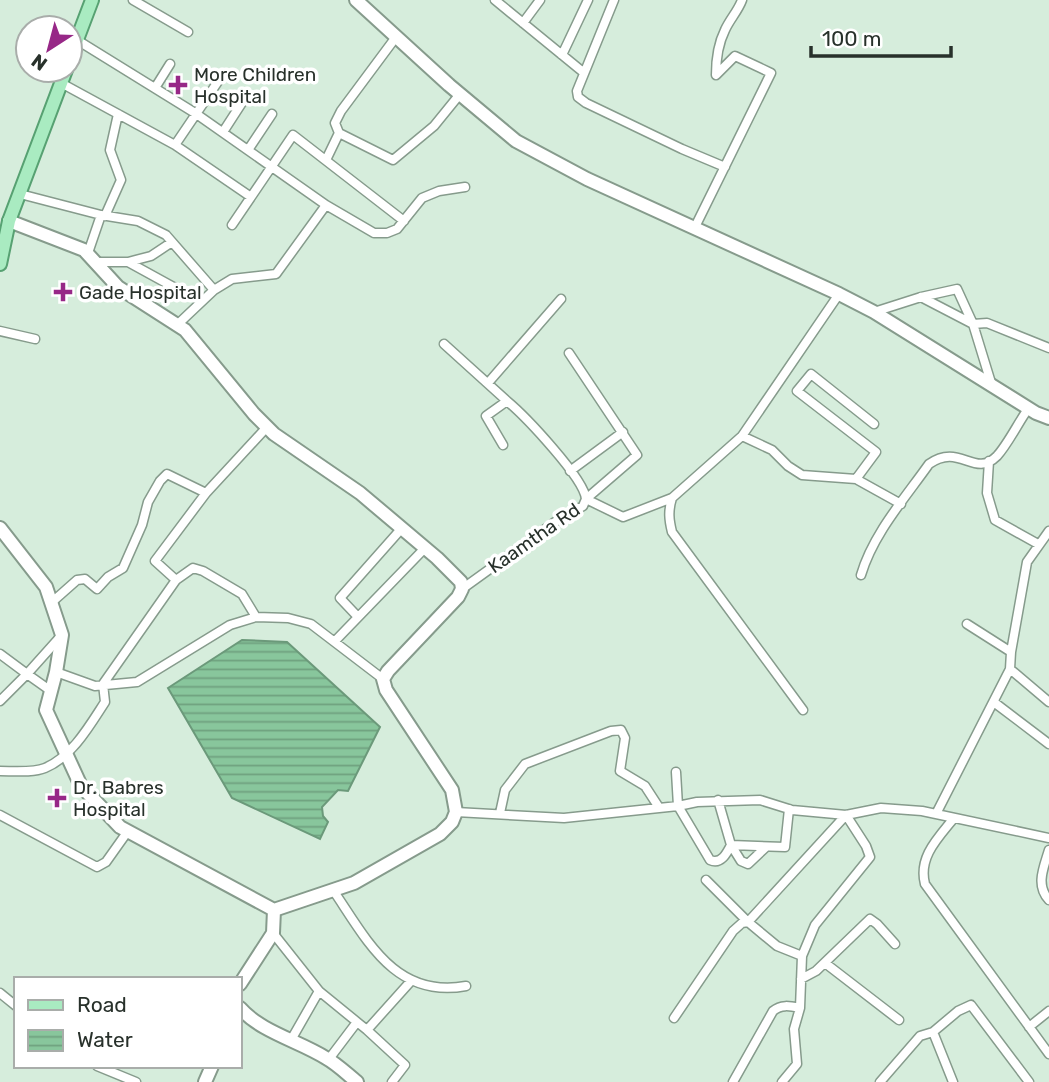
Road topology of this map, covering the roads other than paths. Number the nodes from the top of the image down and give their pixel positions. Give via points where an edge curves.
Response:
1 (92, 0) edge
2 (134, 0) edge
3 (356, 0) edge
4 (495, 0) edge
5 (540, 0) edge
6 (588, 0) edge
7 (614, 0) edge
8 (742, 0) edge
9 (84, 21) edge
10 (523, 23) junction
11 (188, 32) dead end
12 (396, 37) junction
13 (84, 44) edge
14 (562, 55) junction
15 (170, 64) dead end
16 (583, 72) junction
17 (219, 80) dead end
18 (61, 84) edge
19 (63, 84) edge
20 (155, 88) junction
21 (460, 94) junction
22 (245, 98) dead end
23 (195, 113) junction
24 (118, 114) junction
25 (272, 114) dead end
26 (223, 132) junction
27 (339, 132) junction
28 (175, 145) junction
29 (248, 150) junction
30 (326, 160) junction
31 (271, 167) junction
32 (724, 167) junction
33 (465, 187) dead end
34 (20, 194) junction
35 (251, 197) junction
36 (326, 205) junction
37 (103, 216) junction
38 (9, 221) junction
39 (404, 221) junction
40 (232, 225) dead end
41 (695, 227) junction
42 (172, 242) junction
43 (92, 258) junction
44 (128, 262) junction
45 (0, 264) edge
46 (179, 290) dead end
47 (214, 290) junction
48 (839, 294) junction
49 (921, 297) junction
50 (561, 299) dead end
51 (874, 312) junction
52 (178, 324) junction
53 (973, 324) junction
54 (0, 331) edge
55 (35, 339) dead end
56 (444, 344) dead end
57 (1049, 348) edge
58 (569, 353) dead end
59 (782, 380) junction
60 (488, 383) junction
61 (992, 386) junction
62 (797, 391) junction
63 (507, 401) junction
64 (1028, 409) junction
65 (1049, 418) edge
66 (874, 424) dead end
67 (267, 427) junction
68 (623, 432) junction
69 (742, 436) junction
70 (503, 445) dead end
71 (989, 461) junction
72 (570, 471) junction
73 (856, 479) junction
74 (206, 493) junction
75 (672, 498) junction
76 (586, 499) junction
77 (901, 504) junction
78 (0, 528) edge
79 (402, 528) junction
80 (1049, 531) edge
81 (1038, 544) junction
82 (425, 548) junction
83 (860, 575) dead end
84 (176, 580) junction
85 (462, 589) junction
86 (51, 603) junction
87 (256, 617) junction
88 (358, 617) junction
89 (967, 624) dead end
90 (62, 635) junction
91 (335, 641) junction
92 (1012, 652) junction
93 (0, 654) edge
94 (1010, 669) junction
95 (56, 672) junction
96 (27, 674) junction
97 (383, 679) junction
98 (103, 684) junction
99 (51, 691) junction
100 (0, 701) edge
101 (1049, 702) edge
102 (995, 703) junction
103 (803, 710) dead end
104 (1049, 744) edge
105 (66, 753) junction
106 (0, 771) edge
107 (676, 772) dead end
108 (718, 800) junction
109 (658, 806) junction
110 (678, 806) junction
111 (789, 808) junction
112 (456, 812) junction
113 (500, 813) junction
114 (936, 814) junction
115 (0, 816) edge
116 (846, 816) junction
117 (954, 818) junction
118 (128, 831) junction
119 (1049, 838) edge
120 (731, 845) junction
121 (766, 847) junction
122 (1049, 850) edge
123 (706, 880) dead end
124 (333, 890) junction
125 (1049, 900) edge
126 (274, 910) junction
127 (748, 922) junction
128 (273, 933) junction
129 (895, 944) dead end
130 (802, 956) junction
131 (825, 963) junction
132 (801, 979) junction
133 (242, 981) edge
134 (411, 981) junction
135 (466, 986) dead end
136 (319, 991) junction
137 (0, 993) edge
138 (14, 1004) edge
139 (800, 1008) junction
140 (242, 1010) edge
141 (1049, 1011) edge
142 (674, 1018) dead end
143 (899, 1020) dead end
144 (358, 1022) junction
145 (1029, 1027) junction
146 (367, 1030) junction
147 (933, 1032) junction
148 (291, 1040) junction
149 (1049, 1054) edge
150 (328, 1059) junction
151 (102, 1068) edge
152 (136, 1082) edge
153 (356, 1082) edge
154 (392, 1082) edge
155 (733, 1082) edge
156 (782, 1082) edge
157 (880, 1082) edge
158 (953, 1082) edge
159 (1029, 1082) edge

1 - 9 main road
2 - 11 street
3 - 12 street
4 - 10 street
5 - 10 street
6 - 14 street
7 - 16 street
8 - 32 street via 725,29 716,75 735,56 771,73
10 - 14 street
12 - 21 street
12 - 27 street via 341,111 335,123
13 - 20 street
14 - 16 street
15 - 20 street
16 - 32 street via 576,91 586,103
17 - 23 street
18 - 34 main road
19 - 24 street
20 - 23 street
21 - 27 street via 434,126 393,160
21 - 41 street via 516,141 587,179
22 - 26 street
23 - 26 street
23 - 28 street
24 - 28 street
24 - 37 street via 110,150 121,180
25 - 29 street
26 - 29 street
27 - 30 street
28 - 35 street
29 - 31 street
30 - 31 street via 293,135
30 - 39 street
31 - 35 street
31 - 36 street
32 - 41 street
33 - 39 street via 422,198
34 - 37 street
34 - 38 main road
35 - 40 street
36 - 39 street via 374,233 397,229
36 - 47 street via 276,274 232,279
37 - 42 street via 138,221
37 - 43 street
38 - 43 street via 71,244
38 - 45 main road
41 - 48 street
42 - 44 street via 151,256
42 - 47 street
43 - 44 street
43 - 52 street via 118,287
44 - 46 street
47 - 52 street
48 - 51 street
48 - 59 street
49 - 51 street
49 - 53 street
49 - 53 street via 957,289
50 - 60 street
51 - 61 street
52 - 67 street
53 - 57 street via 986,323
53 - 61 street
54 - 55 street
56 - 60 street
58 - 68 street, Kaamtha Rd
59 - 62 street
59 - 69 street
60 - 63 street
61 - 64 street
62 - 66 street via 811,374
62 - 73 street via 876,452
63 - 70 street via 486,416
63 - 72 street via 526,416
64 - 65 street
64 - 71 street
67 - 74 street
67 - 79 street
68 - 72 street
68 - 76 street, Kaamtha Rd via 637,456
69 - 73 street via 772,450 802,475
69 - 75 street
71 - 77 street via 972,464 953,455 937,458
71 - 81 street via 987,493 995,520
72 - 76 street
73 - 77 street
74 - 84 street via 155,561
74 - 86 street via 167,474 148,502 123,568 97,589 85,579 77,580
75 - 76 street via 623,517
75 - 103 street via 672,532
76 - 85 street, Kaamtha Rd via 583,506
77 - 83 street
78 - 86 street via 46,587
79 - 82 street
79 - 88 street via 340,598
80 - 81 street
81 - 92 street via 1027,562
82 - 85 street via 461,582
82 - 88 street
84 - 87 street via 193,568 203,571 242,594
84 - 98 street
85 - 97 street
86 - 90 street
87 - 91 street via 311,624
87 - 98 street via 230,625 137,682
88 - 91 street
89 - 92 street
90 - 95 street
90 - 96 street
91 - 97 street
92 - 94 street
93 - 96 street
94 - 101 street
94 - 102 street
95 - 98 street
95 - 99 street
96 - 99 street
96 - 100 street
97 - 112 street via 452,790
98 - 105 street via 105,702
99 - 105 street via 47,710
102 - 104 street
102 - 114 street
105 - 106 street via 44,769
105 - 118 street via 81,786
107 - 110 street
108 - 110 street
108 - 111 street via 760,800
108 - 120 street
109 - 110 street
109 - 113 street via 564,818
109 - 113 street via 645,786 620,771 625,738 621,730 525,764 505,790
110 - 120 street via 710,860 719,861
111 - 116 street
111 - 121 street via 785,847
112 - 113 street
112 - 124 street via 440,834 354,883
114 - 116 street via 881,808
114 - 117 street
115 - 118 street via 97,867 106,862
116 - 127 street
116 - 130 street via 870,857 815,925
117 - 119 street
117 - 145 street via 928,853 922,874 925,884
118 - 126 street
120 - 121 street
120 - 121 street via 748,864
122 - 125 street via 1040,880
123 - 127 street
124 - 126 street
124 - 134 street via 377,953
126 - 128 street
127 - 130 street via 777,946
127 - 142 street via 733,931
128 - 133 street
128 - 136 street
129 - 131 street via 870,919
130 - 132 street
131 - 132 street
131 - 143 street
132 - 139 street
134 - 135 street via 447,989
134 - 146 street
136 - 144 street
136 - 148 street
137 - 138 street
139 - 155 street via 773,1011
139 - 156 street via 794,1030 797,1065
140 - 148 street
141 - 145 street
144 - 146 street
144 - 150 street
145 - 149 street
146 - 154 street via 405,1065
147 - 157 street via 920,1036
147 - 158 street
147 - 159 street via 971,1005
148 - 150 street
150 - 153 street
151 - 152 street

